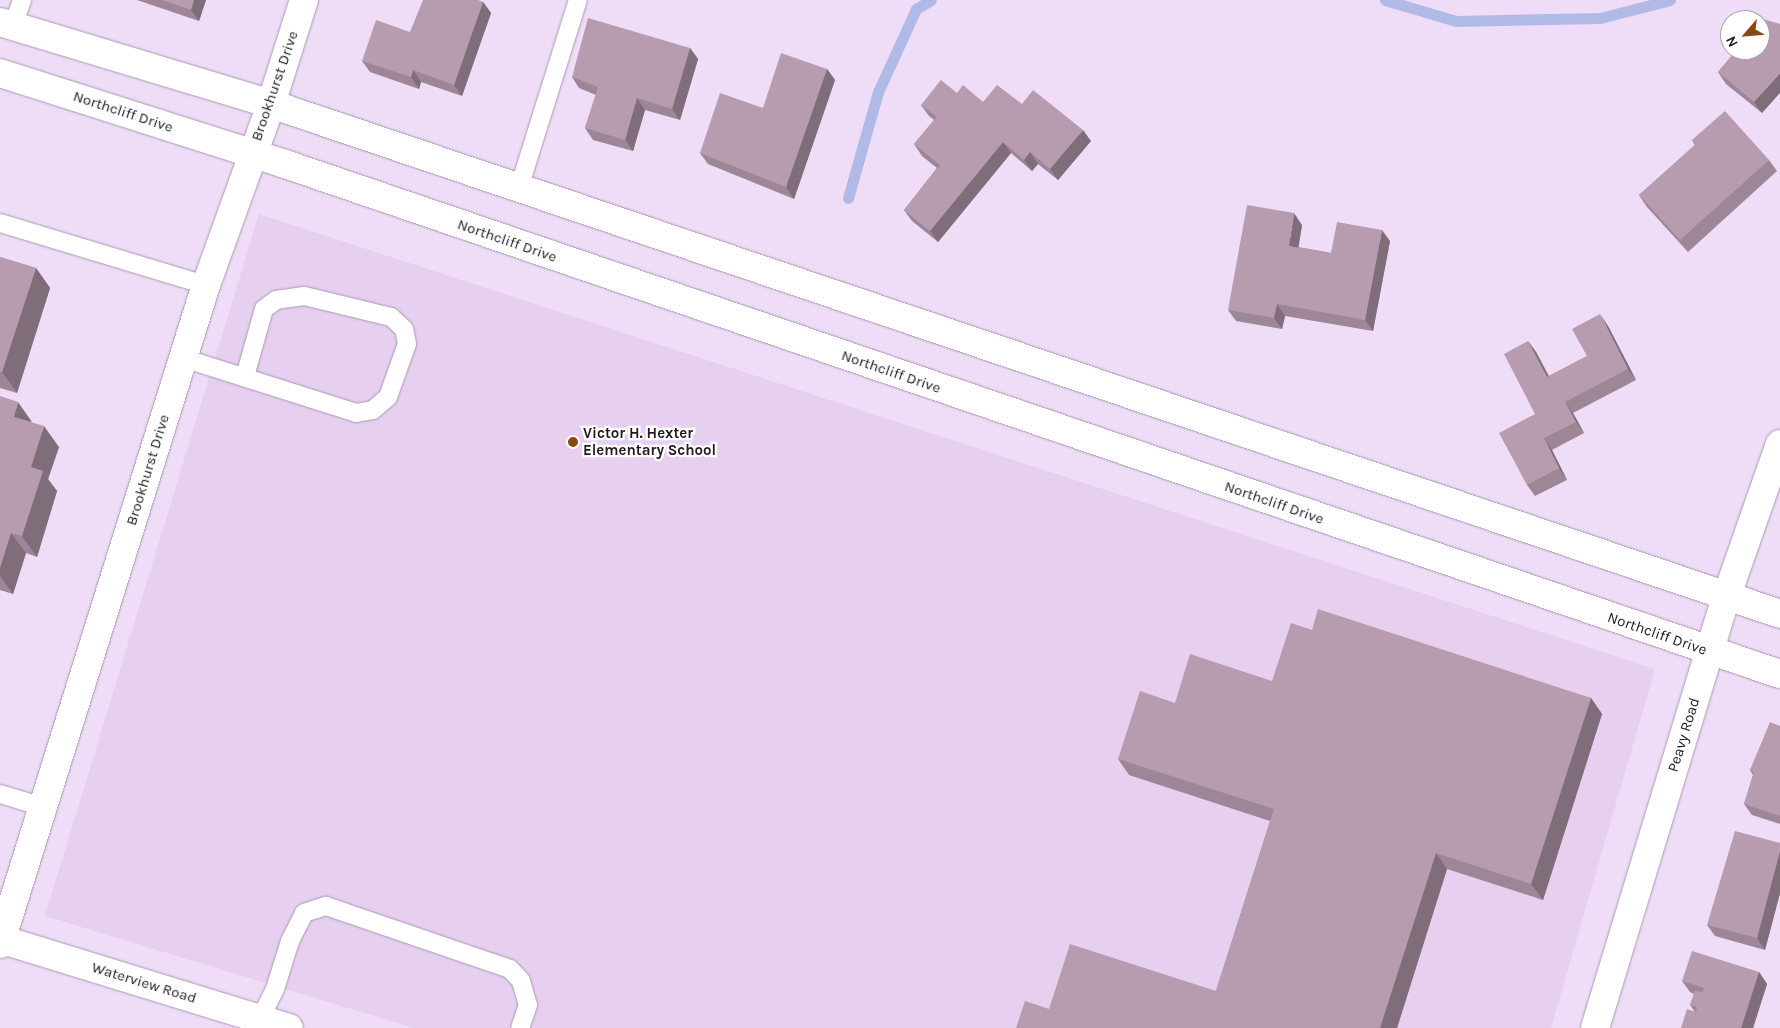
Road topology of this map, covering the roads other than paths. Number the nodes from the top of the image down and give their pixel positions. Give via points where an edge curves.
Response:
1 (22, 0) edge
2 (304, 0) edge
3 (578, 0) edge
4 (7, 24) edge
5 (0, 73) edge
6 (271, 104) junction
7 (252, 153) junction
8 (519, 188) junction
9 (0, 223) edge
10 (206, 285) junction
11 (183, 358) junction
12 (245, 376) junction
13 (1780, 444) edge
14 (1726, 598) junction
15 (1780, 614) edge
16 (1710, 653) junction
17 (1780, 674) edge
18 (0, 794) edge
19 (43, 807) junction
20 (0, 941) edge
21 (257, 1023) edge
22 (289, 1028) edge
23 (520, 1028) edge
24 (1595, 1028) edge

1 - 4 lane
2 - 6 street, Brookhurst Drive
3 - 8 lane
4 - 6 street
5 - 7 street, Northcliff Drive
6 - 7 street, Brookhurst Drive
6 - 8 street
7 - 10 street, Brookhurst Drive
7 - 16 street, Northcliff Drive
8 - 14 street
9 - 10 lane
10 - 11 street, Brookhurst Drive
11 - 12 lane
11 - 19 street, Brookhurst Drive
12 - 12 lane via 356,413 373,410 388,397 407,344 404,329 391,317 304,296 276,300 264,310
13 - 14 street, Peavy Road
14 - 15 street
14 - 16 street, Peavy Road
16 - 17 street, Northcliff Drive
16 - 24 street, Peavy Road
18 - 19 lane
19 - 20 street, Brookhurst Drive
20 - 21 street, Waterview Road
21 - 22 street, Waterview Road
21 - 23 lane via 275,989 290,941 304,913 326,906 510,969 521,981 528,1005

